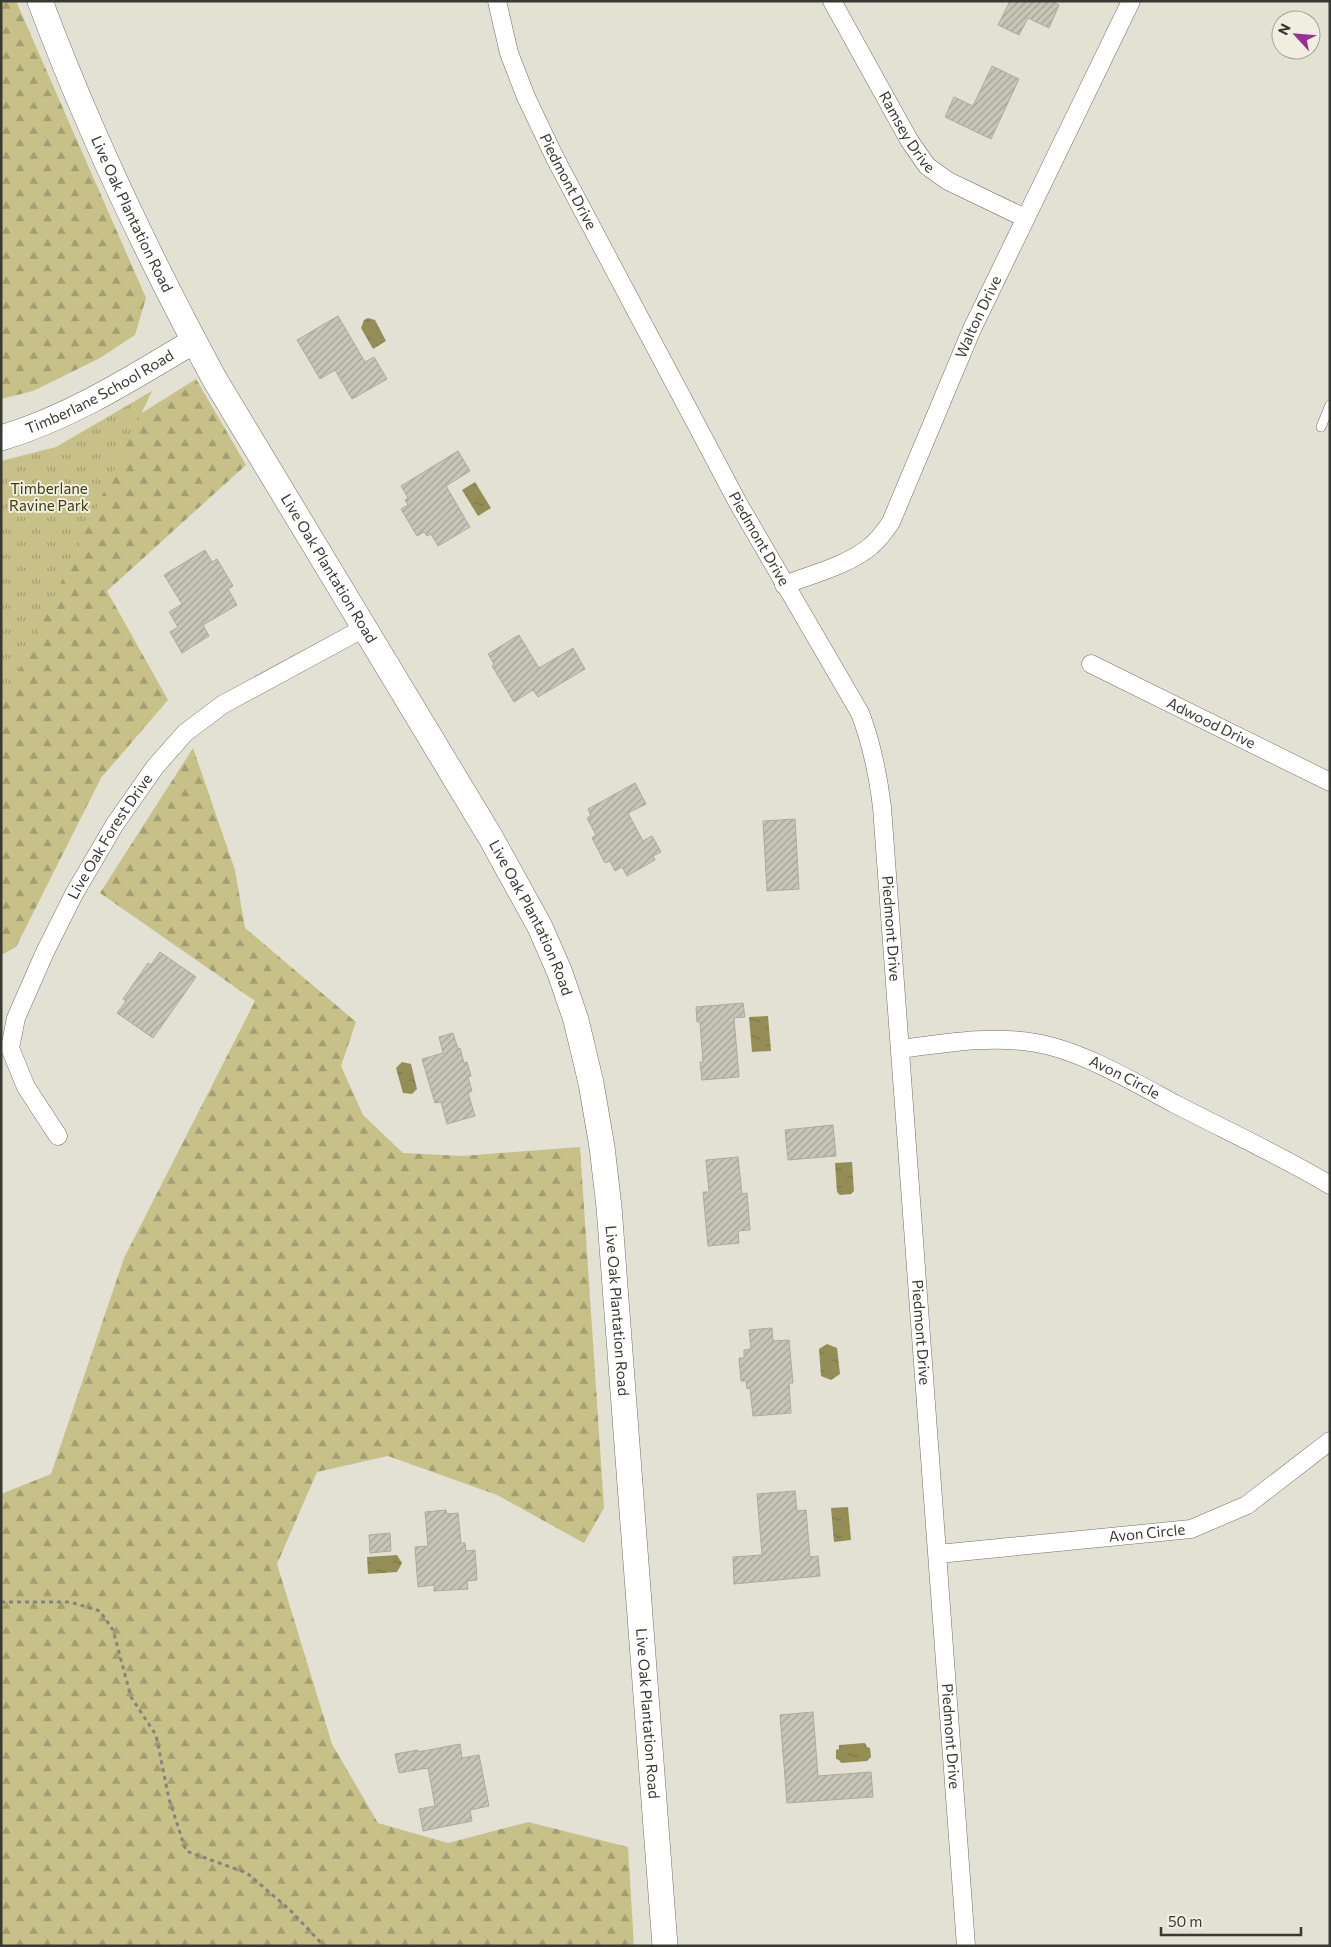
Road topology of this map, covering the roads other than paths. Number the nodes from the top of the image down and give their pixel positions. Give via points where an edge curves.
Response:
1 (40, 1) edge
2 (497, 1) edge
3 (832, 1) edge
4 (1131, 1) edge
5 (1025, 218) junction
6 (194, 341) junction
7 (1330, 405) edge
8 (1320, 427) dead end
9 (1, 438) edge
10 (784, 585) junction
11 (364, 628) junction
12 (1091, 664) dead end
13 (1330, 782) edge
14 (900, 1049) junction
15 (58, 1136) dead end
16 (1330, 1185) edge
17 (1330, 1441) edge
18 (938, 1554) junction
19 (665, 1946) edge
20 (966, 1946) edge

1 - 6 street, Live Oak Plantation Road via 95,139
2 - 10 street, Piedmont Drive via 509,53 555,158
3 - 5 street, Ramsey Drive via 908,140 927,166 948,181
4 - 5 street, Walton Drive
5 - 10 street, Walton Drive via 972,329 890,522 870,547 847,560
6 - 9 street, Timberlane School Road via 99,397 54,419
6 - 11 street, Live Oak Plantation Road
7 - 8 lane
10 - 14 street, Piedmont Drive via 840,677 868,734 882,808
11 - 15 street, Live Oak Forest Drive via 222,705 185,732 155,767 115,824 45,952 16,1018 10,1048 26,1087
11 - 19 street, Live Oak Plantation Road via 491,838 540,927 576,1020 591,1083 609,1207
12 - 13 street, Adwood Drive
14 - 16 street, Avon Circle via 976,1040 1039,1043 1118,1074
14 - 18 street, Piedmont Drive
17 - 18 street, Avon Circle via 1248,1506 1191,1528
18 - 20 street, Piedmont Drive

